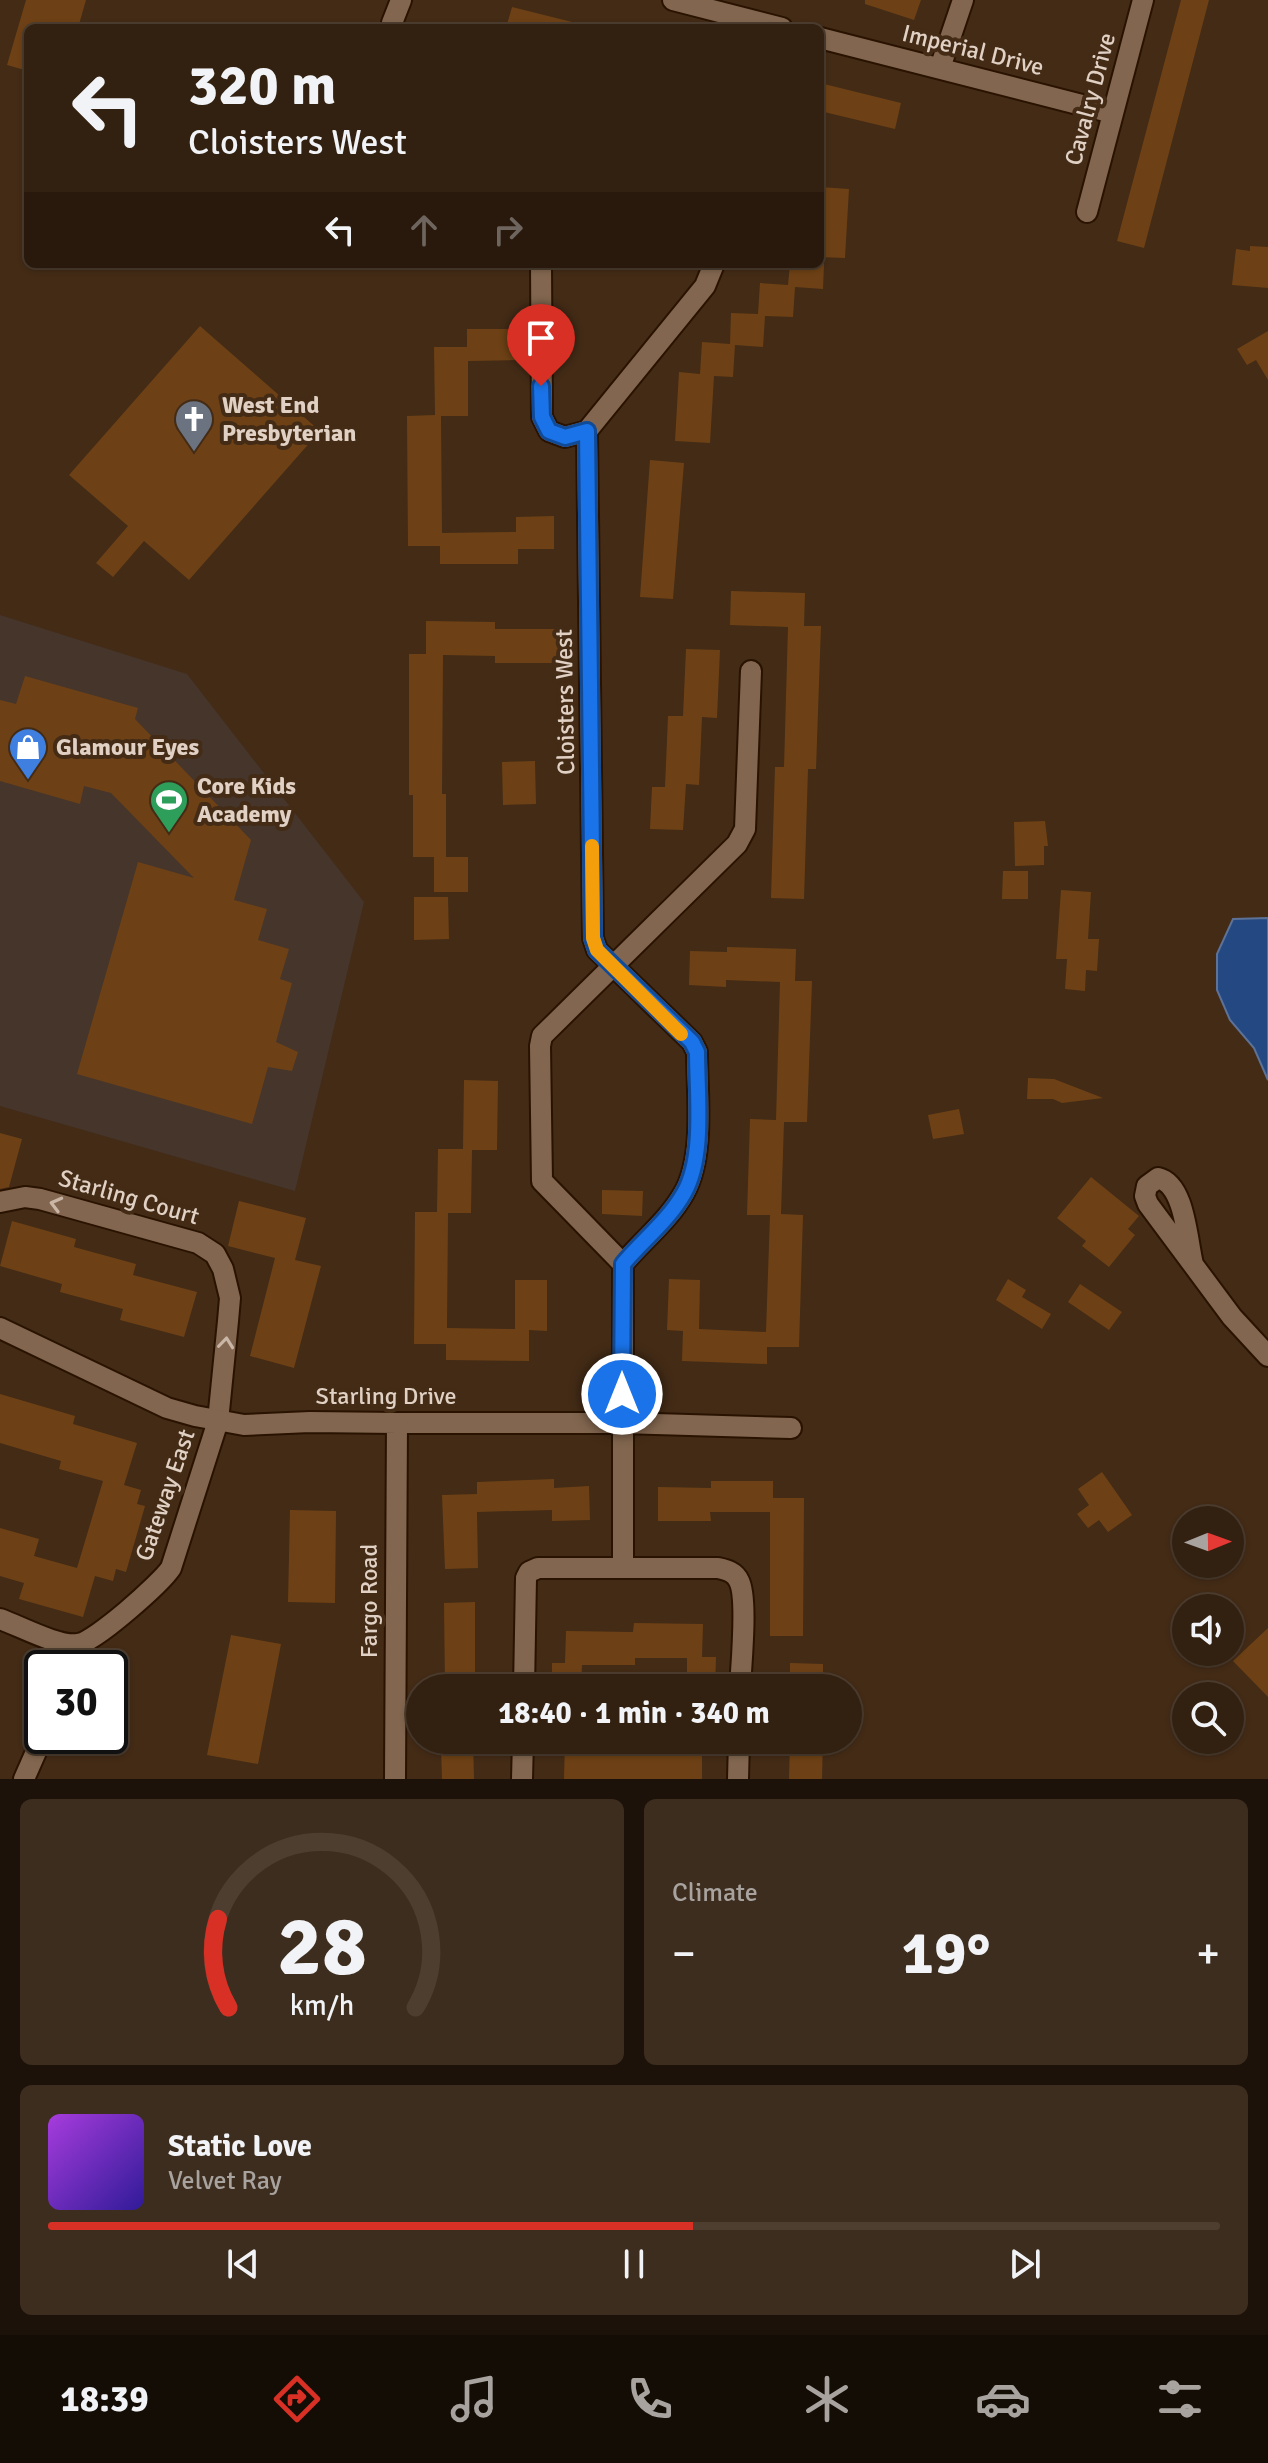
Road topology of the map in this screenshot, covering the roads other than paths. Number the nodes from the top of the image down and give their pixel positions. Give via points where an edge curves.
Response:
1 (401, 0) edge
2 (673, 0) edge
3 (963, 0) edge
4 (1143, 0) edge
5 (392, 23) dead end
6 (766, 24) edge
7 (824, 39) edge
8 (940, 68) junction
9 (1113, 113) junction
10 (1087, 212) dead end
11 (541, 268) edge
12 (712, 268) edge
13 (587, 431) junction
14 (751, 671) dead end
15 (612, 965) junction
16 (0, 1202) edge
17 (623, 1264) junction
18 (1193, 1264) dead end
19 (0, 1328) edge
20 (1268, 1356) edge
21 (218, 1421) junction
22 (397, 1423) junction
23 (622, 1423) junction
24 (791, 1428) dead end
25 (623, 1567) junction
26 (0, 1619) edge
27 (83, 1643) junction
28 (80, 1650) edge
29 (524, 1674) edge
30 (740, 1674) edge
31 (35, 1754) edge
32 (523, 1754) edge
33 (739, 1754) edge
34 (24, 1779) edge
35 (395, 1779) edge
36 (522, 1779) edge
37 (738, 1779) edge

1 - 5 street
2 - 6 street
3 - 8 street
4 - 9 street, Cavalry Drive
7 - 8 street, Imperial Drive
8 - 9 street, Imperial Drive
9 - 10 street, Cavalry Drive
11 - 13 street via 542,417 549,431 565,437
12 - 13 street via 705,286
13 - 15 street, Cloisters West via 593,938
14 - 15 street via 745,829 737,844
15 - 17 street, Cloisters West via 697,1052 692,1173 683,1195
15 - 17 street via 542,1036 541,1175 548,1190
21 -> 16 street, Starling Court via 230,1298 215,1254 198,1243 40,1199
17 - 23 street
18 - 20 street
19 - 21 street, Starling Drive via 167,1408
21 - 22 street, Starling Drive
21 - 27 street, Gateway East via 171,1568 152,1591
22 - 23 street, Starling Drive
22 - 35 street, Fargo Road
23 - 24 street, Starling Drive
23 - 25 street
25 - 29 street via 529,1572
25 - 30 street via 718,1568 738,1578
26 - 27 street via 62,1642
27 - 28 street, Gateway East
31 - 34 street
32 - 36 street
33 - 37 street

